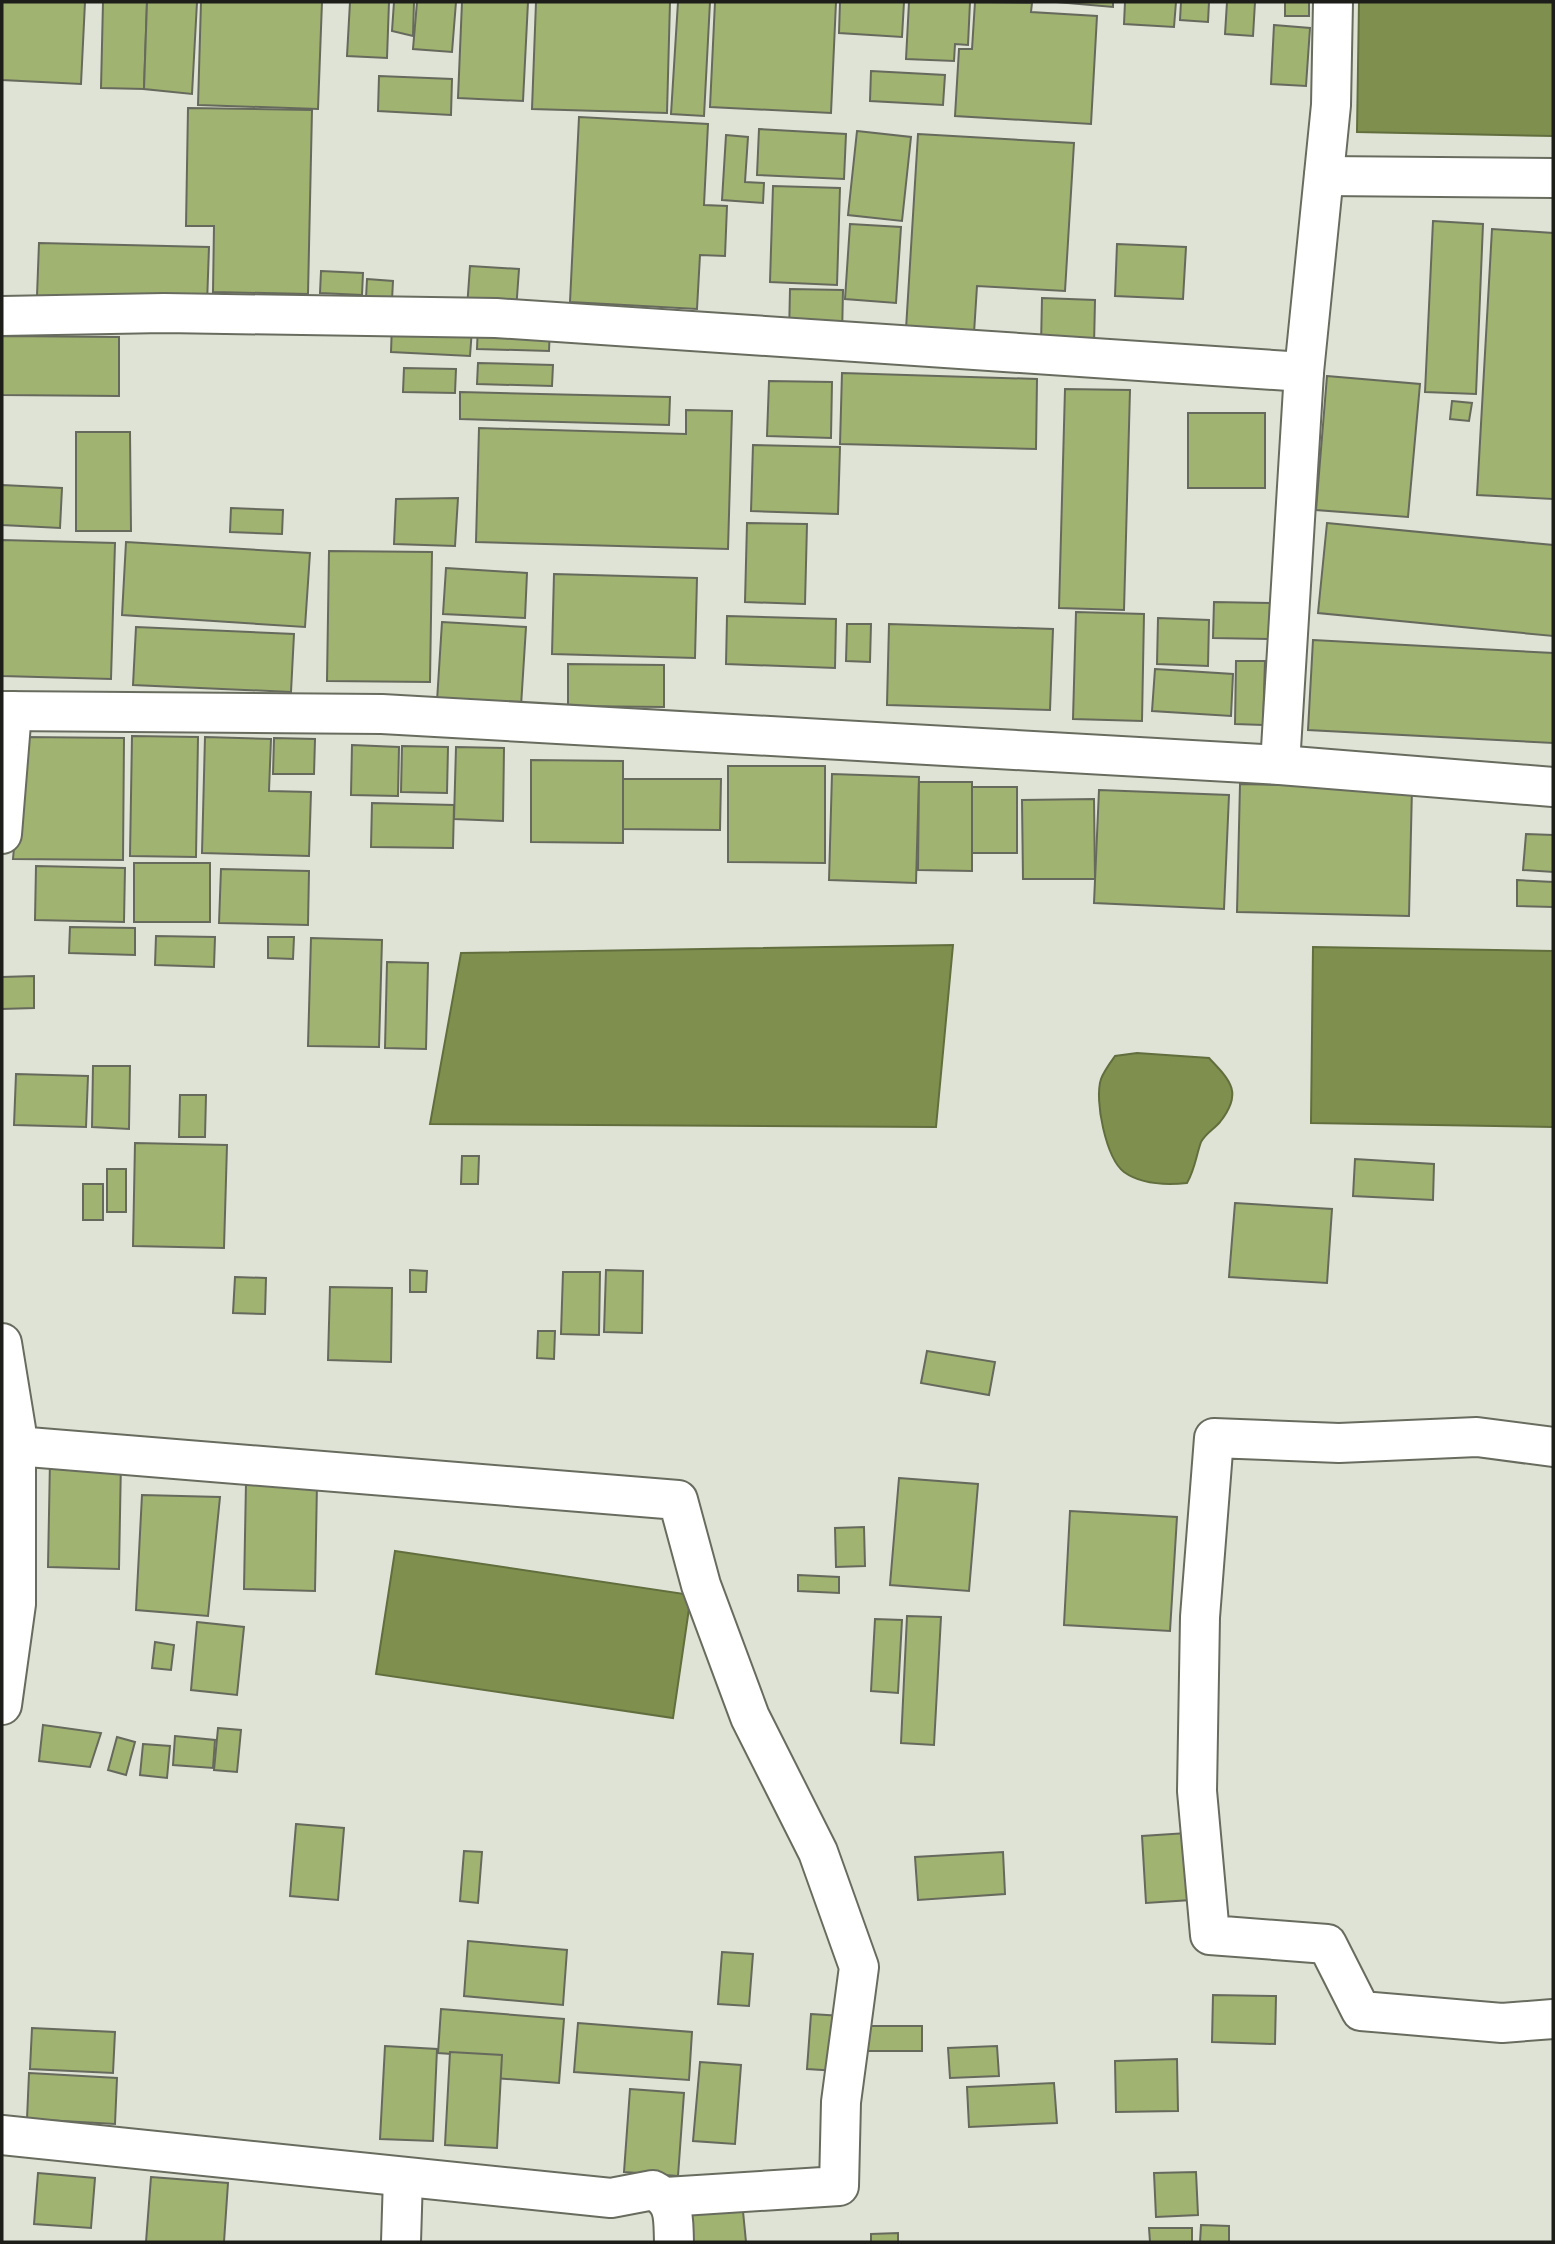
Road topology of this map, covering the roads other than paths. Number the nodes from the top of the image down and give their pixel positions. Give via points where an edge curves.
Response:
1 (1333, 2) edge
2 (1324, 176) junction
3 (1553, 178) edge
4 (2, 316) edge
5 (1304, 372) junction
6 (7, 711) edge
7 (1280, 765) junction
8 (1553, 788) edge
9 (2, 834) edge
10 (2, 1343) edge
11 (16, 1446) junction
12 (1553, 1447) edge
13 (2, 1705) edge
14 (1553, 2019) edge
15 (2, 2135) edge
16 (403, 2176) junction
17 (666, 2197) junction
18 (401, 2242) edge
19 (674, 2242) edge

1 - 2 street
2 - 3 street
2 - 5 street
4 - 5 street via 164,313 496,318
5 - 7 street
6 - 7 street via 382,714
6 - 9 street
7 - 8 street
10 - 11 street
11 - 13 street via 16,1604
11 - 17 street via 678,1500 701,1585 750,1717 818,1852 859,1967 841,2102 839,2186
12 - 14 street via 1477,1437 1339,1443 1214,1438 1200,1617 1197,1791 1210,1935 1327,1944 1361,2011 1502,2023
15 - 16 street
16 - 17 street via 611,2198 653,2189
16 - 18 street
17 - 19 street via 673,2209

